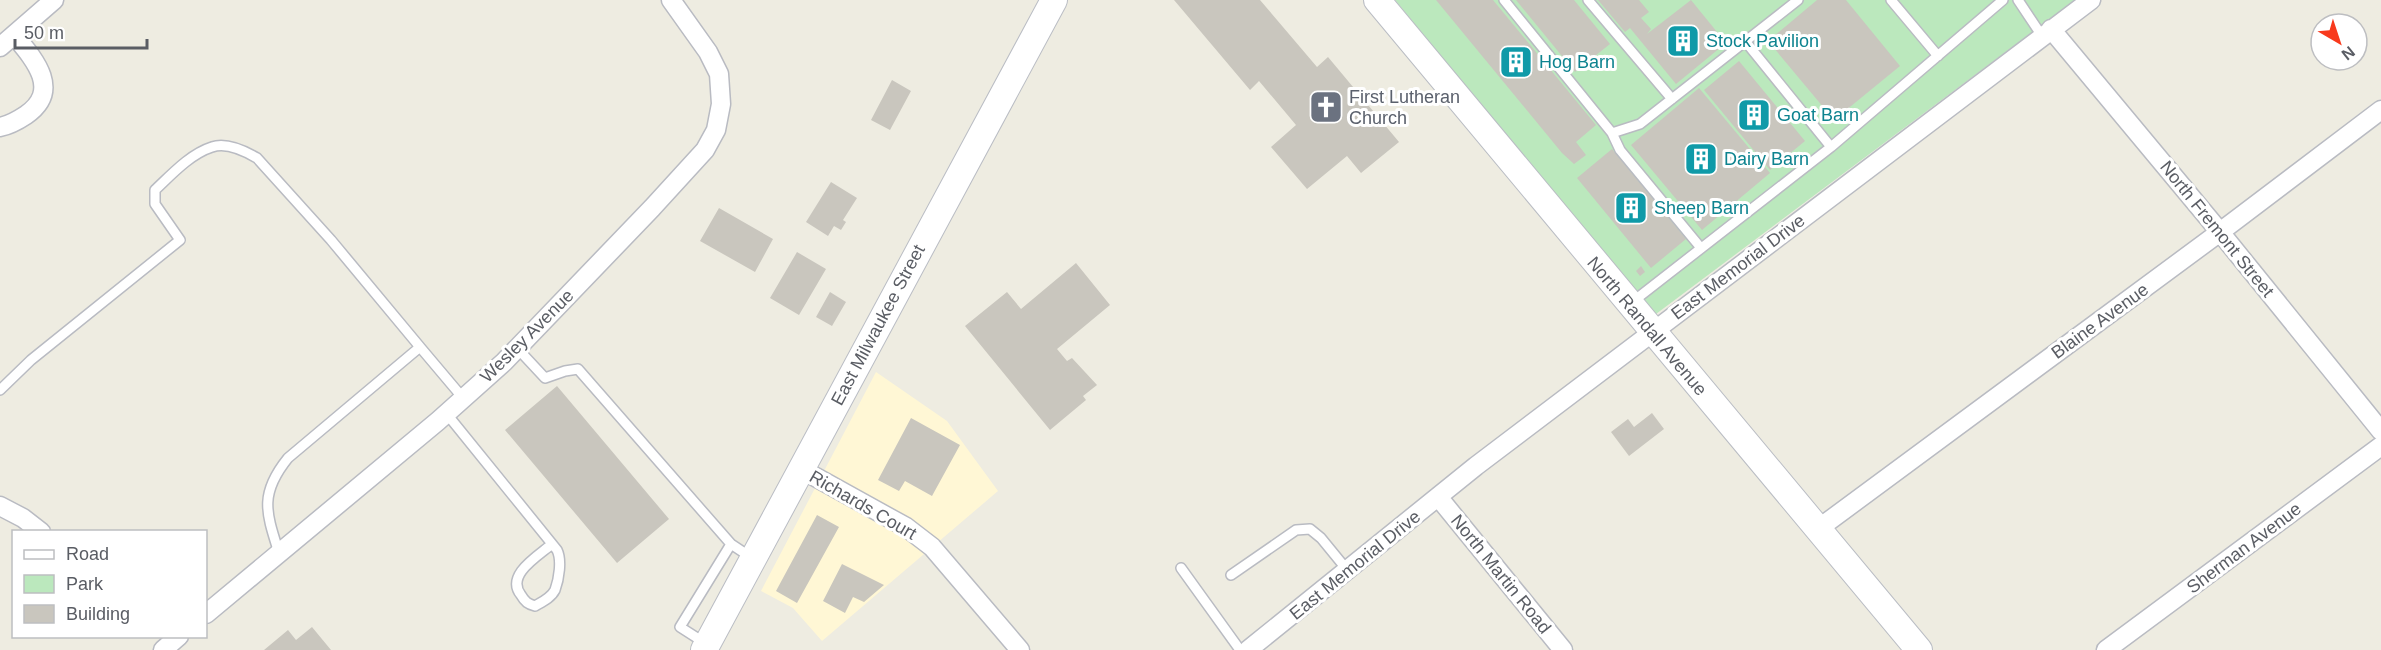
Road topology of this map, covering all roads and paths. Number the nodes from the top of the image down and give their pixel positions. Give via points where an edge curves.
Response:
1 (54, 0) edge
2 (671, 0) edge
3 (1054, 0) edge
4 (1504, 0) edge
5 (1588, 0) edge
6 (1798, 0) edge
7 (1891, 0) edge
8 (2003, 0) edge
9 (2018, 0) edge
10 (2091, 0) edge
11 (1381, 2) edge
12 (2047, 33) junction
13 (14, 35) junction
14 (1745, 41) junction
15 (0, 47) edge
16 (1938, 56) junction
17 (1672, 99) junction
18 (2381, 110) edge
19 (0, 127) edge
20 (1612, 133) junction
21 (1831, 147) junction
22 (2220, 232) junction
23 (1701, 248) junction
24 (1629, 305) junction
25 (1652, 332) junction
26 (420, 347) junction
27 (517, 348) junction
28 (0, 390) edge
29 (464, 398) junction
30 (446, 413) junction
31 (2381, 431) edge
32 (2381, 446) edge
33 (801, 469) junction
34 (1439, 498) junction
35 (0, 506) edge
36 (1818, 529) junction
37 (40, 530) edge
38 (552, 544) junction
39 (731, 544) junction
40 (279, 553) junction
41 (753, 559) junction
42 (1181, 568) dead end
43 (1348, 571) junction
44 (1231, 575) dead end
45 (207, 613) edge
46 (706, 647) edge
47 (1020, 650) edge
48 (1240, 650) edge
49 (1248, 650) edge
50 (1563, 650) edge
51 (1919, 650) edge
52 (2106, 650) edge

1 - 13 street
2 - 27 street, Wesley Avenue via 702,42 719,74 721,104 716,130 705,150 669,190
3 - 33 street, East Milwaukee Street
4 - 20 lane
5 - 17 lane
6 - 14 lane
7 - 16 lane
8 - 16 lane
9 - 12 lane
10 - 12 street, East Memorial Drive
11 - 24 street, North Randall Avenue
12 - 22 street, North Fremont Street
12 - 25 street, East Memorial Drive
13 - 15 street
13 - 19 street via 35,61 43,78 43,92 34,110 15,123
14 - 17 lane
14 - 21 lane
16 - 21 lane
17 - 20 lane via 1640,124
18 - 22 street, Blaine Avenue
20 - 23 lane via 1620,150
21 - 23 lane
22 - 31 street, North Fremont Street
22 - 36 street, Blaine Avenue
23 - 24 lane
24 - 25 street, North Randall Avenue
25 - 34 street, East Memorial Drive
25 - 36 street, North Randall Avenue
26 - 28 lane via 256,158 242,149 213,146 155,190 155,204 180,240 31,360
26 - 29 lane
26 - 40 lane via 274,474 268,492 268,518
27 - 29 street, Wesley Avenue
27 - 39 lane via 545,378 578,369
29 - 30 street, Wesley Avenue
30 - 38 lane
30 - 40 street, Wesley Avenue
32 - 52 street, Sherman Avenue
33 - 41 street, East Milwaukee Street
33 - 47 street, Richards Court via 906,527 933,547
34 - 43 street, East Memorial Drive
34 - 50 street, North Martin Road
35 - 37 street
36 - 51 street, North Randall Avenue
38 - 38 lane via 561,558 554,591 536,606 527,603 517,590 516,580
39 - 41 lane
39 - 46 lane via 680,627
40 - 45 street, Wesley Avenue
41 - 46 street, East Milwaukee Street
42 - 48 lane
43 - 44 lane via 1310,529 1296,530
43 - 49 street, East Memorial Drive

